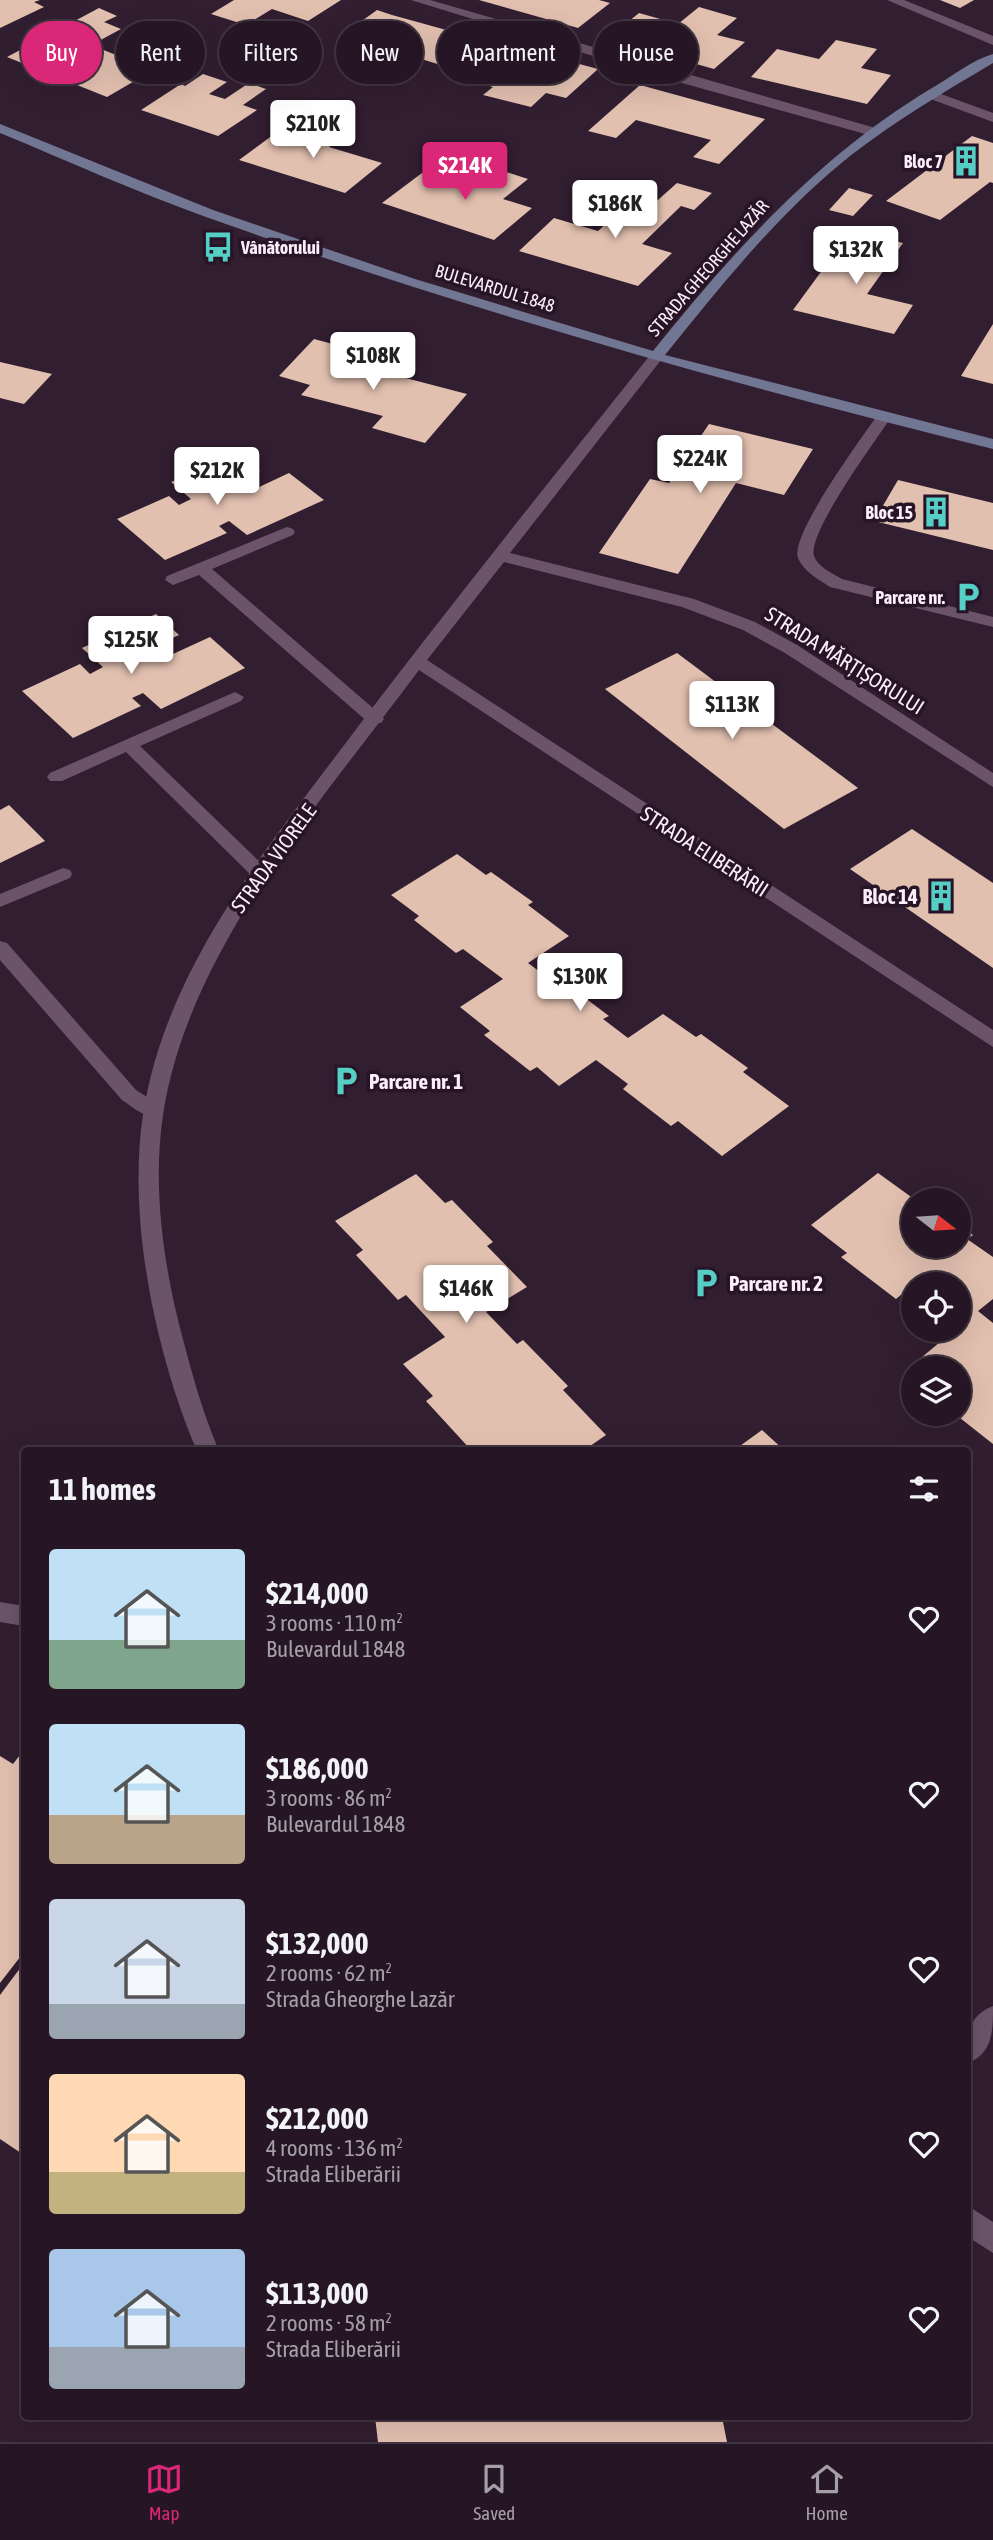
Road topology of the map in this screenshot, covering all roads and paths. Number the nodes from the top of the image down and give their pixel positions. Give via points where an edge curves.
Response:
1 (417, 0) edge
2 (893, 0) edge
3 (993, 41) edge
4 (993, 58) edge
5 (930, 94) junction
6 (993, 118) edge
7 (0, 128) edge
8 (874, 132) junction
9 (656, 357) junction
10 (884, 416) junction
11 (993, 444) edge
12 (287, 532) dead end
13 (501, 556) junction
14 (201, 568) junction
15 (173, 580) dead end
16 (993, 622) edge
17 (417, 661) junction
18 (235, 697) dead end
19 (375, 719) junction
20 (130, 745) junction
21 (56, 777) dead end
22 (993, 781) edge
23 (259, 872) junction
24 (63, 874) dead end
25 (0, 901) edge
26 (0, 948) edge
27 (993, 1040) edge
28 (153, 1110) junction
29 (205, 1447) edge
30 (0, 1612) edge
31 (21, 1616) edge
32 (993, 2019) edge
33 (971, 2046) edge
34 (971, 2222) edge
35 (993, 2239) edge

1 - 8 street
2 - 3 street
4 - 5 street, STRADA GHEORGHE LAZĂR
5 - 6 street
5 - 8 street, STRADA GHEORGHE LAZĂR
7 - 9 street, BULEVARDUL 1848 via 208,214
8 - 9 street, STRADA GHEORGHE LAZĂR via 826,170 745,249
9 - 10 street, BULEVARDUL 1848
9 - 13 street, STRADA VIORELE
10 - 11 street, BULEVARDUL 1848
10 - 16 street via 813,524 804,545 806,558 836,583
12 - 14 street
13 - 17 street, STRADA VIORELE
13 - 22 street, STRADA MĂRȚIȘORULUI via 688,603 749,626
14 - 15 street
14 - 19 street
17 - 19 street, STRADA VIORELE
17 - 27 street, STRADA ELIBERĂRII
18 - 20 street
19 - 23 street, STRADA VIORELE
20 - 21 street
20 - 23 street
23 - 28 street, STRADA VIORELE via 202,968 173,1036
24 - 25 street
26 - 28 street via 129,1094
28 - 29 street, STRADA VIORELE via 149,1171 153,1247 162,1305
30 - 31 street
32 - 33 street
34 - 35 street

